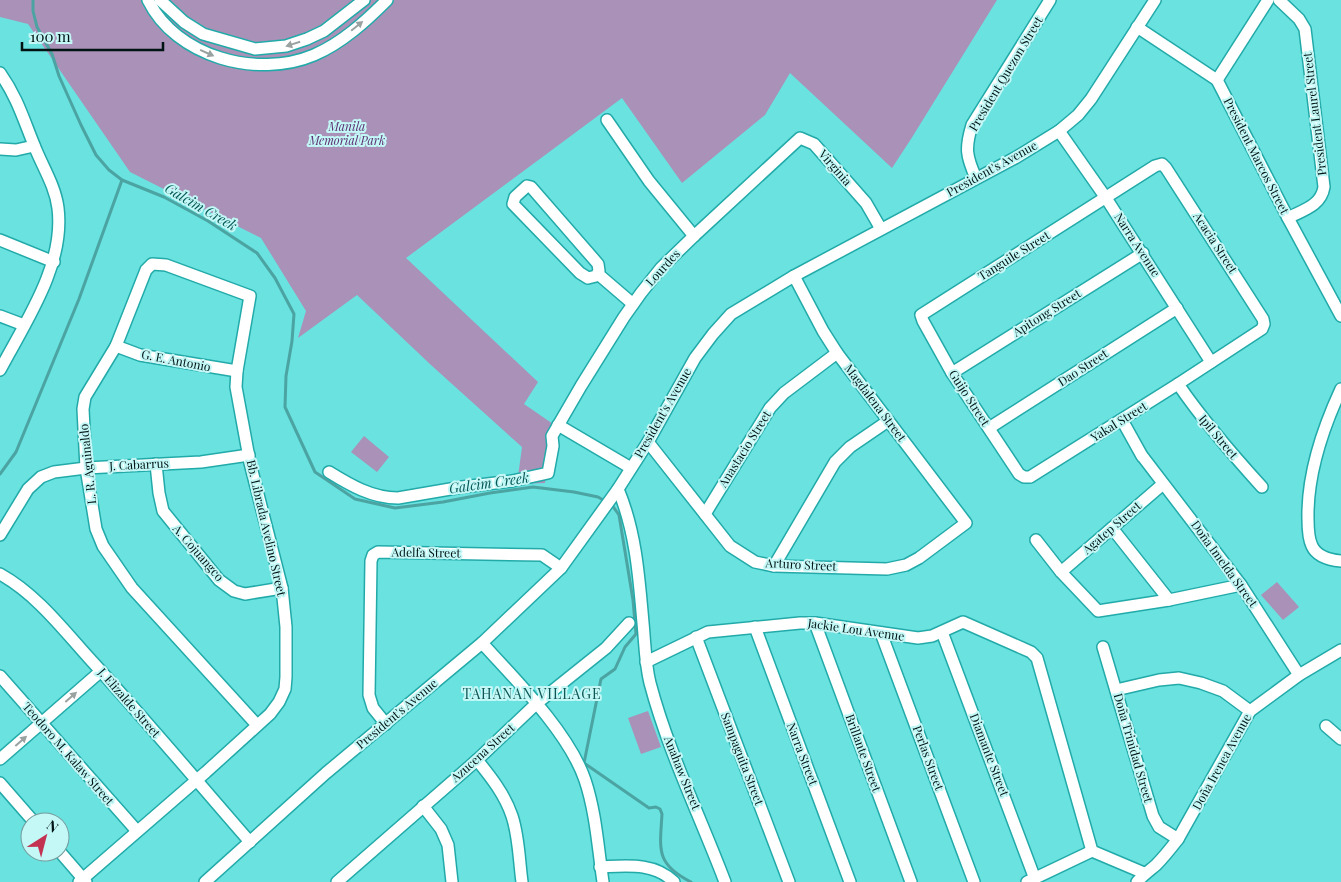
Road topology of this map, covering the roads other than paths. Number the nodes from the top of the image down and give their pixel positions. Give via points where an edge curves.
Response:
1 (148, 0) edge
2 (364, 0) edge
3 (387, 0) edge
4 (1050, 0) edge
5 (1155, 0) edge
6 (1268, 0) edge
7 (1280, 0) edge
8 (162, 1) edge
9 (1137, 28) junction
10 (0, 73) edge
11 (1217, 80) junction
12 (607, 120) dead end
13 (1059, 131) junction
14 (800, 138) joint
15 (34, 146) junction
16 (0, 149) edge
17 (976, 178) junction
18 (1106, 198) junction
19 (1288, 218) junction
20 (881, 229) junction
21 (694, 236) junction
22 (0, 240) edge
23 (1142, 253) junction
24 (54, 262) junction
25 (598, 274) junction
26 (794, 276) junction
27 (250, 296) joint
28 (633, 304) junction
29 (1177, 308) junction
30 (921, 315) joint
31 (0, 316) edge
32 (1341, 316) edge
33 (24, 326) junction
34 (116, 346) junction
35 (837, 353) junction
36 (1211, 362) junction
37 (0, 370) edge
38 (236, 371) junction
39 (952, 373) junction
40 (1178, 384) junction
41 (1341, 389) edge
42 (1122, 420) junction
43 (888, 421) junction
44 (558, 425) junction
45 (989, 428) junction
46 (648, 442) junction
47 (248, 454) junction
48 (156, 464) junction
49 (86, 468) junction
50 (631, 468) junction
51 (329, 472) dead end
52 (1024, 477) joint
53 (1163, 484) junction
54 (1262, 487) dead end
55 (615, 494) junction
56 (705, 514) junction
57 (966, 523) joint
58 (1112, 528) junction
59 (0, 535) edge
60 (1036, 540) dead end
61 (1341, 561) edge
62 (774, 566) junction
63 (561, 568) junction
64 (1061, 572) junction
65 (0, 574) edge
66 (1242, 584) junction
67 (282, 588) junction
68 (1169, 600) junction
69 (629, 623) dead end
70 (815, 623) junction
71 (754, 627) junction
72 (942, 632) junction
73 (881, 633) junction
74 (696, 636) junction
75 (482, 643) junction
76 (1103, 647) dead end
77 (1341, 650) edge
78 (646, 662) junction
79 (101, 670) junction
80 (1299, 675) junction
81 (0, 676) edge
82 (1116, 690) junction
83 (536, 704) junction
84 (1250, 711) junction
85 (41, 723) junction
86 (386, 724) junction
87 (257, 725) junction
88 (1326, 726) dead end
89 (1341, 739) edge
90 (0, 759) edge
91 (477, 760) junction
92 (196, 780) junction
93 (0, 784) edge
94 (423, 806) junction
95 (25, 812) edge
96 (137, 831) junction
97 (1178, 839) junction
98 (250, 842) junction
99 (1092, 852) junction
100 (68, 862) edge
101 (600, 867) junction
102 (1140, 878) edge
103 (1031, 880) edge
104 (83, 881) edge
105 (205, 882) edge
106 (337, 882) edge
107 (452, 882) edge
108 (522, 882) edge
109 (602, 882) edge
110 (674, 882) edge
111 (725, 882) edge
112 (788, 882) edge
113 (850, 882) edge
114 (911, 882) edge
115 (974, 882) edge

1 -> 3 street via 155,14 190,45 220,58 251,65 291,63 314,55 335,44
2 -> 8 street via 324,31 307,39 286,46 255,49 203,34 184,22
4 - 17 street, President Quezon Street via 972,125 967,142 968,161
5 - 9 street, President's Avenue
6 - 11 street
7 - 19 street, President Laurel Street via 1305,29 1324,187 1316,204
9 - 11 street, President Marcos Street
9 - 13 street, President's Avenue via 1091,99
10 - 15 street via 12,90
11 - 19 street, President Marcos Street
12 - 21 street via 649,181
13 - 17 street, President's Avenue
13 - 18 street, Narra Avenue
14 - 20 street, Virginia via 814,144 866,203
14 - 21 street, Lourdes
15 - 16 street
15 - 24 street via 47,171 58,207 59,233
17 - 20 street, President's Avenue
18 - 23 street, Narra Avenue
18 - 30 street, Tanguile Street
18 - 36 street, Acacia Street via 1162,164 1263,319 1262,329
19 - 32 street, President Marcos Street
20 - 26 street, President's Avenue
21 - 28 street, Lourdes via 661,268
22 - 24 street
23 - 29 street, Narra Avenue
23 - 39 street, Apitong Street
24 - 33 street
25 - 25 street via 597,263 531,187 518,192 513,204 566,260 587,278
25 - 28 street
26 - 35 street, Magdalena Street
26 - 46 street, President's Avenue via 731,314 713,334 695,358
27 - 34 street, L. R. Aguinaldo via 166,265 152,264 146,270
27 - 38 street, Bb. Librada Avelino Street
28 - 44 street, Lourdes
29 - 36 street, Narra Avenue
29 - 45 street, Dao Street
30 - 39 street, Guijo Street
31 - 33 street
33 - 37 street
34 - 38 street, G. E. Antonio via 140,355
34 - 49 street, L. R. Aguinaldo via 85,397
35 - 43 street, Magdalena Street
35 - 56 street, Anastacio Street via 784,393 770,408
36 - 40 street, Yakal Street
38 - 47 street, Bb. Librada Avelino Street
39 - 45 street, Guijo Street
40 - 42 street, Yakal Street
40 - 54 street, Ipil Street via 1217,437
41 - 61 street via 1320,444 1307,500 1312,546 1317,553
42 - 52 street, Yakal Street via 1030,477
42 - 53 street, Doña Imelda Street
43 - 57 street, Magdalena Street
43 - 62 street via 850,447 835,462
44 - 50 street
44 - 51 street, Lourdes via 552,436 548,473 512,481 388,498 360,490
45 - 52 street, Guijo Street
46 - 50 street, President's Avenue
46 - 56 street, Arturo Street
47 - 48 street, J. Cabarrus via 201,462
47 - 67 street, Bb. Librada Avelino Street
48 - 49 street, J. Cabarrus
48 - 67 street, A. Cojuangco via 163,511 218,580 245,594
49 - 59 street, J. Cabarrus via 41,477 28,489
49 - 87 street, L. R. Aguinaldo via 96,529 118,569
50 - 55 street, President's Avenue
53 - 58 street, Agatep Street
53 - 66 street, Doña Imelda Street
55 - 63 street, President's Avenue
55 - 78 street via 625,506 638,564
56 - 62 street, Arturo Street via 739,553 755,562
57 - 62 street, Arturo Street via 906,565 887,569
58 - 64 street, Agatep Street
58 - 68 street
60 - 64 street
63 - 75 street, President's Avenue
63 - 86 street, Adelfa Street via 542,555 378,552 373,556 369,695 373,708
64 - 68 street via 1098,611
65 - 79 street, J. Elizalde Street via 41,605
66 - 68 street
66 - 80 street, Doña Imelda Street
67 - 87 street, Bb. Librada Avelino Street via 286,627 285,689 279,702
69 - 83 street, Azucena Street via 606,648
70 - 71 street, Jackie Lou Avenue
70 - 73 street, Jackie Lou Avenue
70 - 114 street, Brillante Street
71 - 74 street, Jackie Lou Avenue
71 - 113 street, Narra Street
72 - 73 street, Jackie Lou Avenue via 918,638
72 - 99 street, Jackie Lou Avenue via 963,622 1030,652 1036,658
72 - 103 street, Diamante Street
73 - 115 street, Perlas Street
74 - 78 street, Jackie Lou Avenue
74 - 112 street, Sampaguita Street
75 - 83 street
75 - 86 street, President's Avenue
76 - 82 street, Doña Trinidad Street
77 - 80 street, Doña Irenea Avenue
78 - 111 street, Anahaw Street via 665,732
85 -> 79 street
79 - 92 street, J. Elizalde Street
80 - 84 street, Doña Irenea Avenue
81 - 85 street, Teodoro M. Kalaw Street
82 - 84 street via 1180,678 1223,691
82 - 97 street, Doña Trinidad Street via 1153,816 1159,827
83 - 91 street, Azucena Street
83 - 101 street via 561,736 585,779 593,808
84 - 97 street, Doña Irenea Avenue
90 -> 85 street
85 - 96 street, Teodoro M. Kalaw Street
86 - 98 street, President's Avenue
87 - 92 street, Bb. Librada Avelino Street
88 - 89 street
91 - 94 street, Azucena Street
91 - 108 street via 492,779 512,816
92 - 96 street, Bb. Librada Avelino Street
92 - 98 street, J. Elizalde Street
93 - 95 street
94 - 106 street, Azucena Street
94 - 107 street via 441,829 448,845
96 - 104 street, Bb. Librada Avelino Street
97 - 102 street, Doña Irenea Avenue via 1160,862
98 - 105 street, President's Avenue
99 - 102 street
99 - 103 street
100 - 104 street
101 - 109 street
101 - 110 street via 652,868

